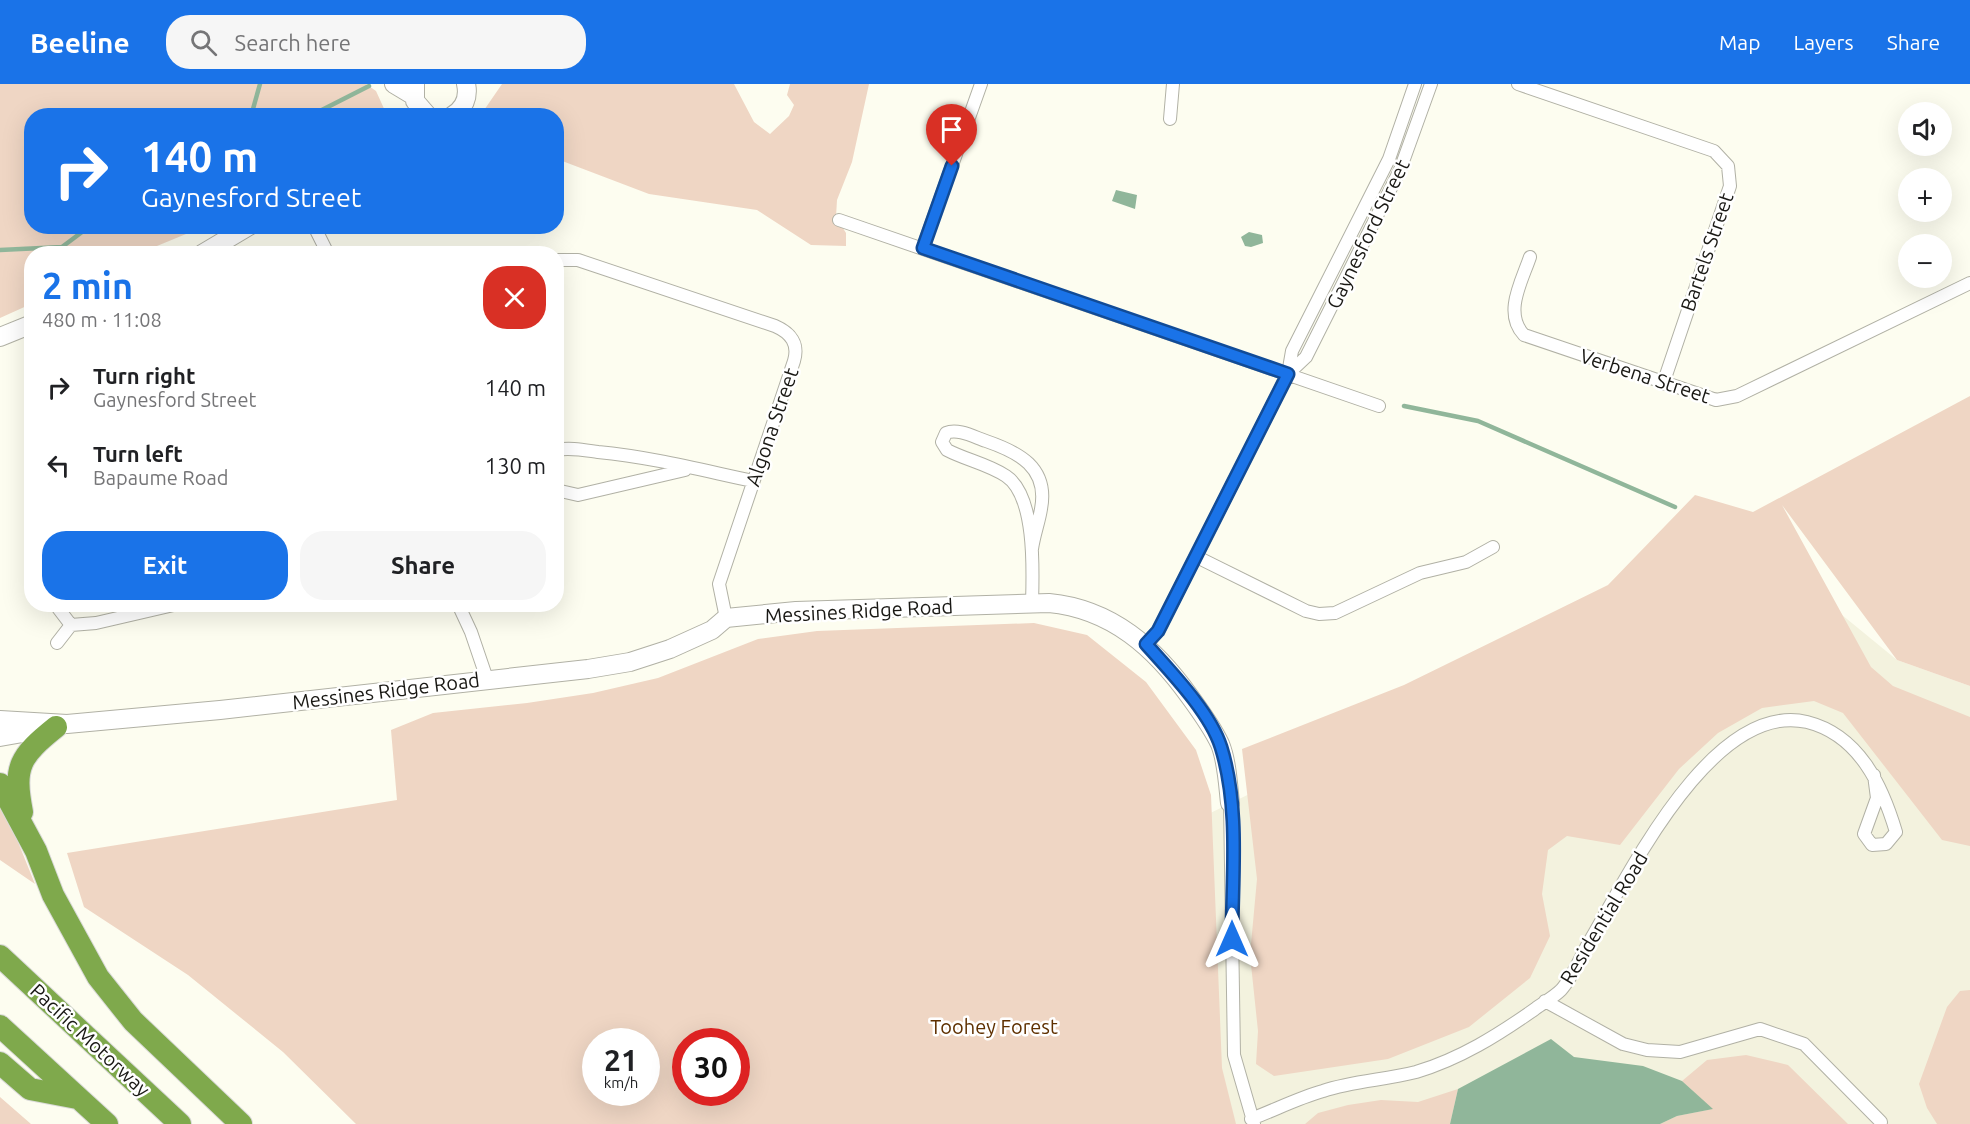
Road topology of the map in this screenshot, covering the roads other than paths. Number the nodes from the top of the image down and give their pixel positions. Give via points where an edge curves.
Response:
1 (394, 84) edge
2 (981, 84) edge
3 (1173, 84) edge
4 (1415, 84) edge
5 (1431, 84) edge
6 (1518, 84) edge
7 (468, 86) edge
8 (412, 99) edge
9 (461, 108) edge
10 (1170, 119) dead end
11 (839, 220) dead end
12 (236, 234) edge
13 (215, 246) edge
14 (923, 248) junction
15 (1530, 257) dead end
16 (564, 260) edge
17 (1970, 283) edge
18 (24, 327) edge
19 (0, 337) edge
20 (1288, 374) junction
21 (1663, 384) junction
22 (1379, 406) dead end
23 (564, 450) edge
24 (696, 470) junction
25 (753, 481) junction
26 (564, 492) edge
27 (1493, 547) dead end
28 (1032, 549) junction
29 (1197, 557) junction
30 (1032, 603) junction
31 (61, 612) edge
32 (143, 612) edge
33 (462, 612) edge
34 (726, 618) junction
35 (71, 625) junction
36 (57, 643) dead end
37 (1146, 644) junction
38 (487, 679) junction
39 (0, 720) edge
40 (62, 726) junction
41 (0, 737) edge
42 (1874, 775) junction
43 (0, 784) edge
44 (1230, 803) joint
45 (25, 829) junction
46 (0, 956) edge
47 (1545, 1001) junction
48 (0, 1026) edge
49 (0, 1063) edge
50 (79, 1099) junction
51 (1253, 1121) edge
52 (1881, 1122) dead end
53 (107, 1124) edge
54 (180, 1124) edge
55 (241, 1124) edge

1 - 8 street
2 - 14 street
3 - 10 street
4 - 20 street, Gaynesford Street via 1394,149 1292,351
5 - 20 street, Gaynesford Street via 1395,181 1306,357
6 - 21 street, Bartels Street via 1714,151 1727,162 1730,186
7 - 9 street
11 - 14 street
12 - 13 street
14 - 20 street
15 - 21 street, Verbena Street via 1513,311 1515,323 1524,334
16 - 25 street, Algona Street via 578,260 775,326 790,336 796,357
17 - 21 street, Verbena Street via 1731,399 1709,399
18 - 19 street
20 - 22 street
20 - 29 street, Gaynesford Street
23 - 24 street via 645,457
24 - 25 street
24 - 26 street via 672,472 578,495
25 - 34 street, Algona Street via 719,585
27 - 29 street via 1466,562 1426,571 1339,611 1324,614 1306,611
28 - 28 street via 1014,483 946,449 942,440 947,432 957,431 1012,450 1029,462 1039,483 1042,503
28 - 30 street
29 - 37 street, Gaynesford Street via 1158,631
30 - 34 street, Messines Ridge Road via 796,611
30 - 37 street, Messines Ridge Road via 1062,604 1090,611 1125,628
31 - 35 street
32 - 35 street
33 - 38 street
34 - 38 street, Messines Ridge Road via 712,630 670,650 630,662
35 - 36 street
37 - 44 street, Messines Ridge Road via 1174,675 1221,746
38 - 40 street, Messines Ridge Road
39 - 40 street, Messines Ridge Road
40 - 41 street, Messines Ridge Road
40 - 45 highway via 30,748 18,770
42 - 42 street, Residential Road via 1896,832 1886,844 1872,845 1864,834 1877,798
42 - 47 street, Residential Road via 1856,751 1827,727 1792,719 1757,727 1722,748 1667,812 1561,990
43 - 45 highway
44 - 51 street, Messines Ridge Road via 1232,1036
45 - 55 highway via 53,895 109,993 133,1022
46 - 54 highway, Pacific Motorway
47 - 51 street, Residential Road via 1497,1035 1444,1063 1324,1090
47 - 52 street via 1623,1044 1647,1050 1680,1052 1760,1029 1804,1044
48 - 50 highway
49 - 50 highway via 30,1089
50 - 53 highway

